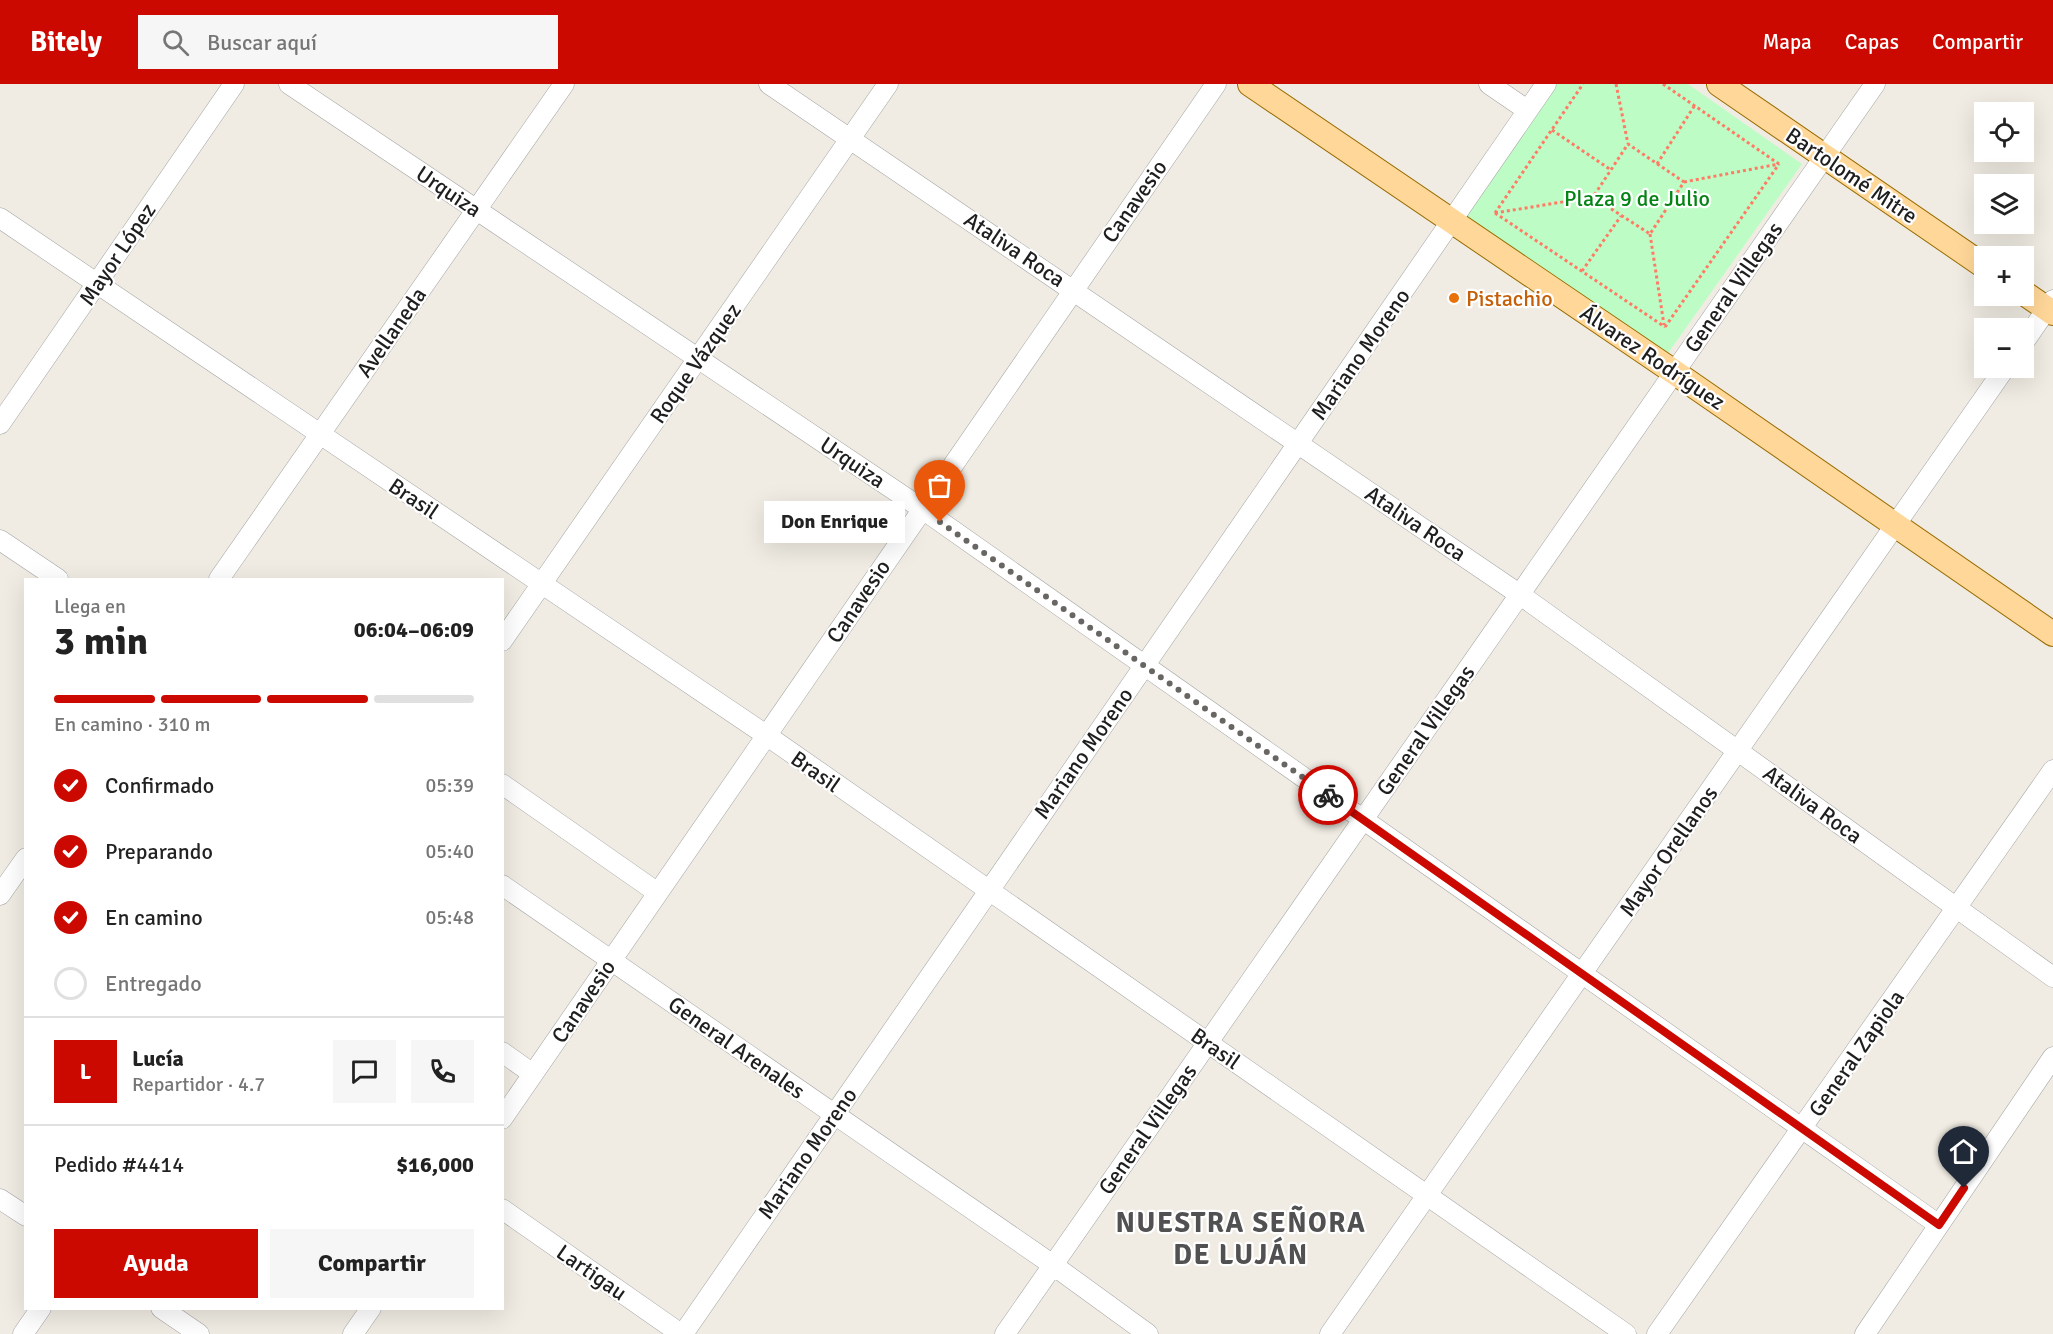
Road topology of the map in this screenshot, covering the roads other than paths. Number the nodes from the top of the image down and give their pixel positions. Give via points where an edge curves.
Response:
1 (234, 84) edge
2 (289, 84) edge
3 (564, 84) edge
4 (769, 84) edge
5 (888, 84) edge
6 (1216, 84) edge
7 (1250, 84) edge
8 (1489, 84) edge
9 (1546, 84) edge
10 (1719, 84) edge
11 (1875, 84) edge
12 (1527, 110) junction
13 (850, 139) junction
14 (1824, 156) junction
15 (476, 210) junction
16 (0, 218) edge
17 (1452, 221) junction
18 (1974, 259) edge
19 (97, 283) junction
20 (1073, 289) junction
21 (2034, 298) edge
22 (2051, 307) edge
23 (2034, 329) edge
24 (698, 358) junction
25 (1674, 372) junction
26 (1999, 378) edge
27 (0, 424) edge
28 (320, 434) junction
29 (1298, 443) junction
30 (921, 508) junction
31 (1896, 525) junction
32 (0, 540) edge
33 (57, 578) edge
34 (220, 578) edge
35 (542, 584) junction
36 (1519, 594) junction
37 (2053, 634) edge
38 (504, 638) edge
39 (1144, 665) junction
40 (766, 735) junction
41 (1738, 750) junction
42 (2053, 770) edge
43 (504, 785) edge
44 (1363, 819) junction
45 (24, 861) edge
46 (12, 878) edge
47 (504, 886) edge
48 (989, 890) junction
49 (658, 892) junction
50 (0, 895) edge
51 (1958, 908) junction
52 (612, 960) junction
53 (1582, 974) junction
54 (2053, 976) edge
55 (1208, 1042) junction
56 (504, 1053) edge
57 (2053, 1057) edge
58 (534, 1074) junction
59 (834, 1114) junction
60 (504, 1116) edge
61 (1802, 1129) junction
62 (1427, 1196) junction
63 (0, 1199) edge
64 (504, 1210) edge
65 (24, 1215) edge
66 (1939, 1225) junction
67 (1053, 1265) junction
68 (40, 1310) edge
69 (164, 1310) edge
70 (370, 1310) edge
71 (23, 1334) edge
72 (199, 1334) edge
73 (353, 1334) edge
74 (682, 1334) edge
75 (1005, 1334) edge
76 (1148, 1334) edge
77 (1330, 1334) edge
78 (1626, 1334) edge
79 (1657, 1334) edge
80 (1865, 1334) edge

1 - 19 street, Mayor López
2 - 15 street, Urquiza
3 - 15 street, Avellaneda
4 - 13 street, Ataliva Roca
5 - 13 street, Roque Vázquez
6 - 20 street, Canavesio
7 - 17 main road, Álvarez Rodríguez
8 - 12 street
9 - 12 street, Mariano Moreno
10 - 14 main road, Bartolomé Mitre
11 - 14 street, General Villegas
12 - 17 street, Mariano Moreno
13 - 20 street, Ataliva Roca
13 - 24 street, Roque Vázquez
14 - 18 main road, Bartolomé Mitre
14 - 25 street, General Villegas
15 - 24 street, Urquiza
15 - 28 street, Avellaneda
16 - 19 street, Brasil
17 - 25 main road, Álvarez Rodríguez
17 - 29 street, Mariano Moreno
19 - 27 street, Mayor López
19 - 28 street, Brasil
20 - 29 street, Ataliva Roca
20 - 30 street, Canavesio
21 - 22 main road
22 - 23 street
24 - 30 street, Urquiza
24 - 35 street, Roque Vázquez
25 - 31 main road, Álvarez Rodríguez
25 - 36 street, General Villegas
26 - 31 street, Mayor Orellanos
28 - 34 street, Avellaneda
28 - 35 street, Brasil
29 - 36 street, Ataliva Roca
29 - 39 street, Mariano Moreno
30 - 39 street, Urquiza
30 - 40 street, Canavesio
31 - 37 main road, Álvarez Rodríguez
31 - 41 street, Mayor Orellanos
32 - 33 street
35 - 38 street, Roque Vázquez
35 - 40 street, Brasil
36 - 41 street, Ataliva Roca
36 - 44 street, General Villegas
39 - 44 street, Urquiza
39 - 48 street, Mariano Moreno
40 - 48 street, Brasil
40 - 49 street, Canavesio
41 - 51 street, Ataliva Roca
41 - 53 street, Mayor Orellanos
42 - 51 street, General Zapiola
43 - 49 street
44 - 53 street, Urquiza
44 - 55 street, General Villegas
45 - 46 street
46 - 50 street
47 - 52 street, General Arenales
48 - 55 street, Brasil
48 - 59 street, Mariano Moreno
49 - 52 street, Canavesio
51 - 54 street, Ataliva Roca
51 - 61 street, General Zapiola
52 - 58 street, Canavesio
52 - 59 street, General Arenales
53 - 61 street, Urquiza
53 - 62 street, Mayor Orellanos
55 - 62 street, Brasil
55 - 67 street, General Villegas
56 - 58 street
57 - 66 street
58 - 60 street, Canavesio
59 - 67 street, General Arenales
59 - 74 street, Mariano Moreno
61 - 66 street, Urquiza
61 - 79 street, General Zapiola
62 - 77 street, Mayor Orellanos
62 - 78 street, Brasil
63 - 65 street
64 - 74 street, Lartigau
66 - 80 street
67 - 75 street, General Villegas
67 - 76 street, General Arenales
68 - 71 street
69 - 72 street
70 - 73 street

